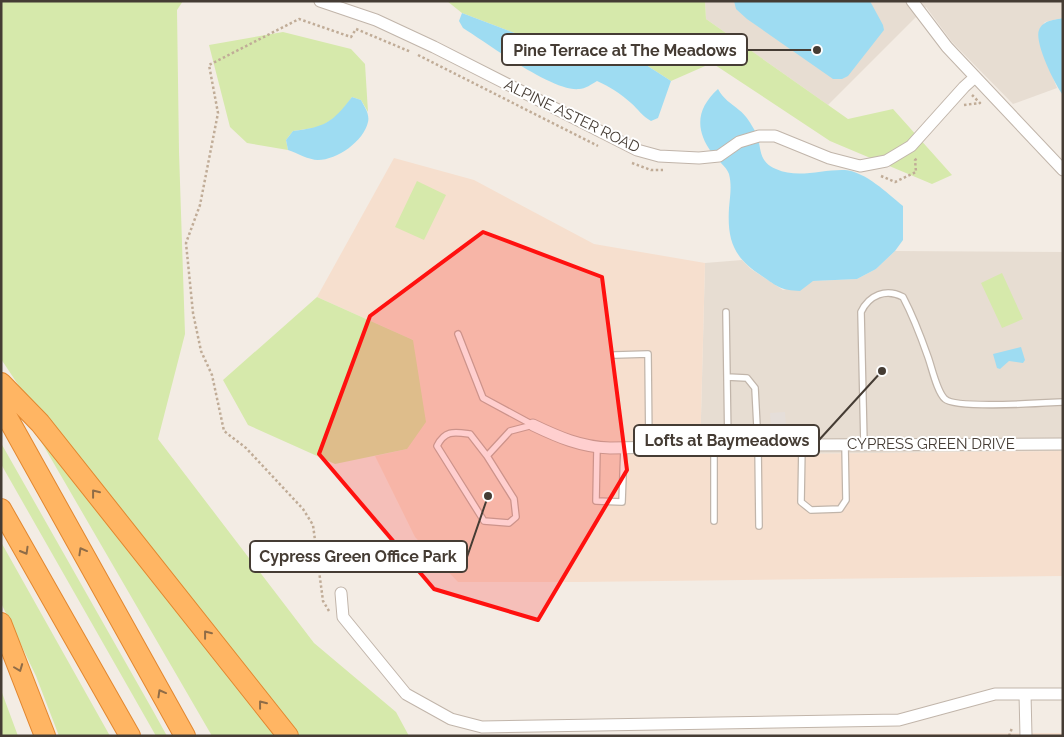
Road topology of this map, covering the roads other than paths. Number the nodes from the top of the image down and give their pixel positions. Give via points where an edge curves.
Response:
1 (320, 1) edge
2 (912, 1) edge
3 (976, 77) junction
4 (1063, 170) edge
5 (726, 312) dead end
6 (458, 334) dead end
7 (615, 355) dead end
8 (727, 377) junction
9 (1, 384) edge
10 (1063, 402) edge
11 (1, 406) edge
12 (533, 425) junction
13 (864, 444) junction
14 (1063, 444) edge
15 (802, 445) junction
16 (845, 445) junction
17 (714, 446) junction
18 (728, 446) junction
19 (758, 446) junction
20 (649, 447) junction
21 (597, 448) junction
22 (624, 448) junction
23 (487, 456) junction
24 (1, 509) edge
25 (714, 521) dead end
26 (759, 526) dead end
27 (341, 593) dead end
28 (1, 623) edge
29 (1025, 694) junction
30 (1063, 694) edge
31 (45, 736) edge
32 (130, 736) edge
33 (185, 736) edge
34 (288, 736) edge
35 (1026, 736) edge

1 - 3 street, ALPINE ASTER ROAD via 376,20 637,150 659,156 719,156 739,142 759,136 775,136 829,158 860,166 886,161 911,146
2 - 3 street via 938,37
3 - 4 street
5 - 8 lane
6 - 12 lane via 484,398
7 - 20 lane via 648,354
8 - 18 lane
8 - 19 lane via 747,378 755,388
34 -> 9 highway via 40,423
10 - 13 lane via 980,404 946,400 903,297 877,294 866,302 861,312
33 -> 11 highway
12 - 21 street, CYPRESS GREEN DRIVE via 560,438
12 - 23 lane via 510,431
13 - 14 street, CYPRESS GREEN DRIVE
13 - 16 street, CYPRESS GREEN DRIVE
15 - 16 street, CYPRESS GREEN DRIVE
15 - 16 lane via 801,502 811,510 840,509 846,500
15 - 19 street, CYPRESS GREEN DRIVE
17 - 18 street, CYPRESS GREEN DRIVE
17 - 20 street, CYPRESS GREEN DRIVE
17 - 25 lane
18 - 19 street, CYPRESS GREEN DRIVE
19 - 26 lane
20 - 22 street, CYPRESS GREEN DRIVE
21 - 22 street, CYPRESS GREEN DRIVE
21 - 22 lane via 596,501 622,502
23 - 23 lane via 514,499 516,517 509,523 484,521 437,446 441,438 453,432 470,434
24 -> 32 highway
27 - 29 street via 343,617 406,694 451,719 482,727 899,720 995,694
28 -> 31 highway
29 - 30 street
29 - 35 street

